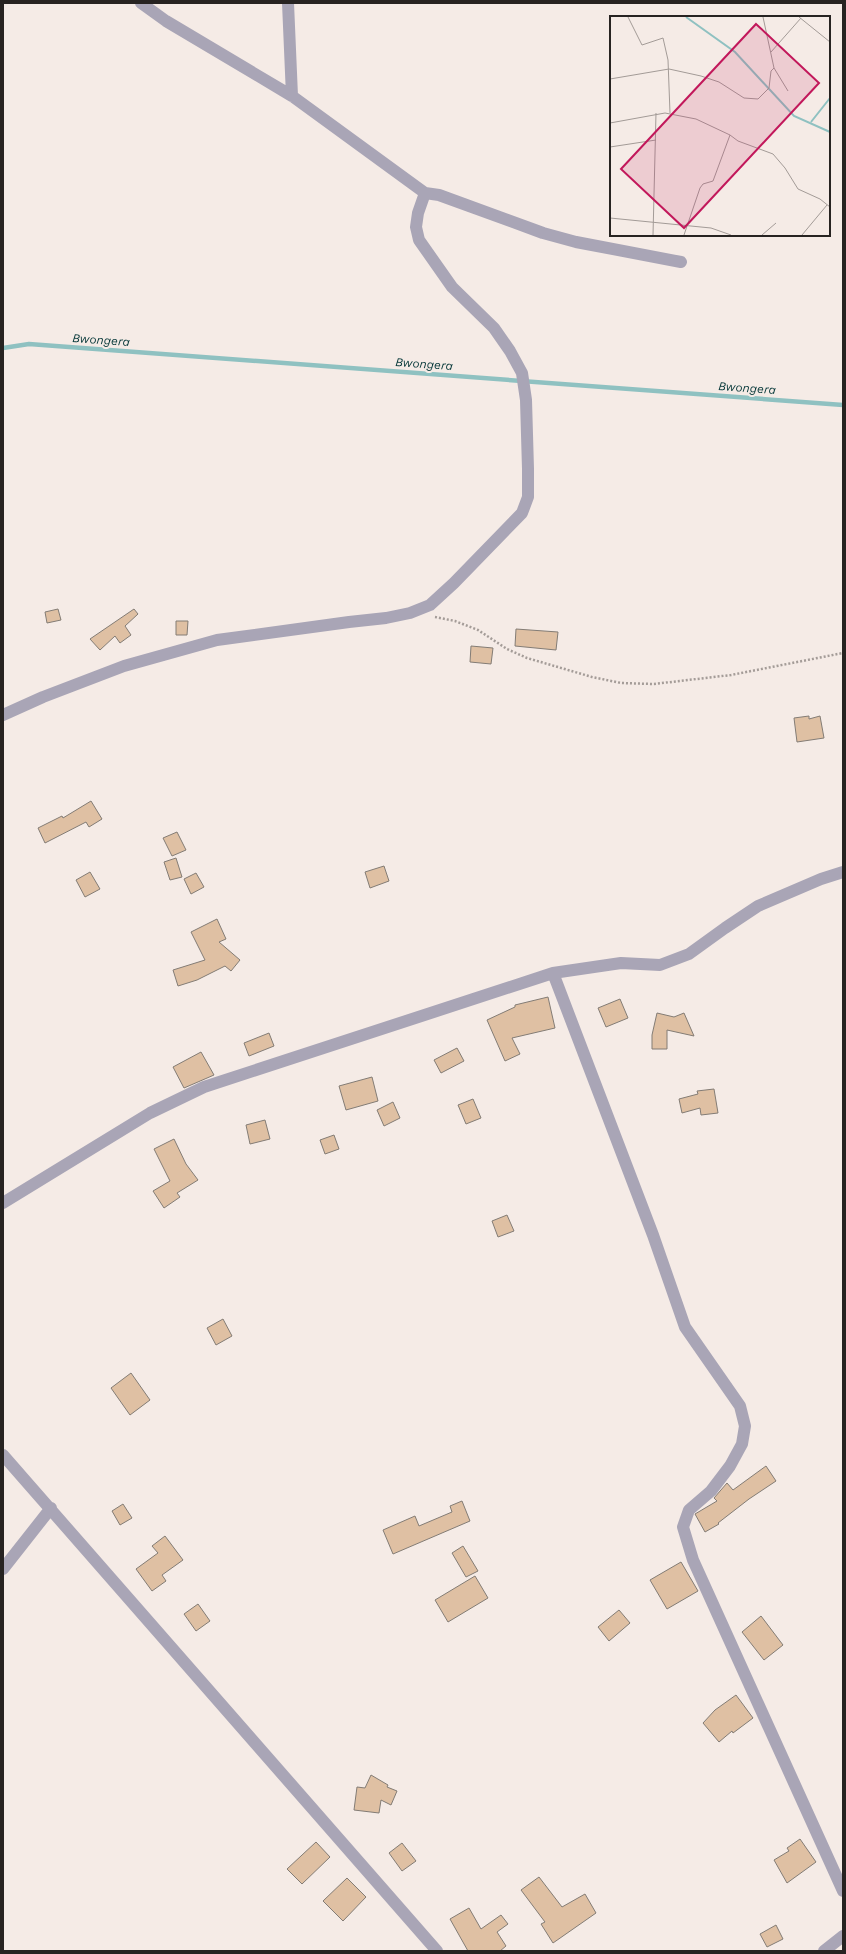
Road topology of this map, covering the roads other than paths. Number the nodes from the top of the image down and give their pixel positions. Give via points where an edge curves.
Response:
1 (140, 3) edge
2 (288, 3) edge
3 (292, 96) junction
4 (425, 193) junction
5 (681, 262) dead end
6 (3, 715) edge
7 (843, 872) edge
8 (553, 973) junction
9 (3, 1203) edge
10 (3, 1455) edge
11 (51, 1508) junction
12 (3, 1569) edge
13 (843, 1891) edge
14 (843, 1936) edge
15 (437, 1951) edge
16 (824, 1951) edge

1 - 3 street
2 - 3 street
3 - 4 street
4 - 5 street via 439,195 543,233 576,242
4 - 6 street via 416,227 419,240 452,287 494,328 522,373 526,400 528,497 522,513 430,605 410,613 217,640 124,666
7 - 8 street via 758,906 690,954 660,965 621,963
8 - 9 street via 204,1087 150,1114
8 - 13 street via 685,1327 740,1406 745,1426 742,1444 730,1466 711,1491 689,1510 683,1527 693,1560
10 - 11 street
11 - 12 street
11 - 15 street
14 - 16 street

